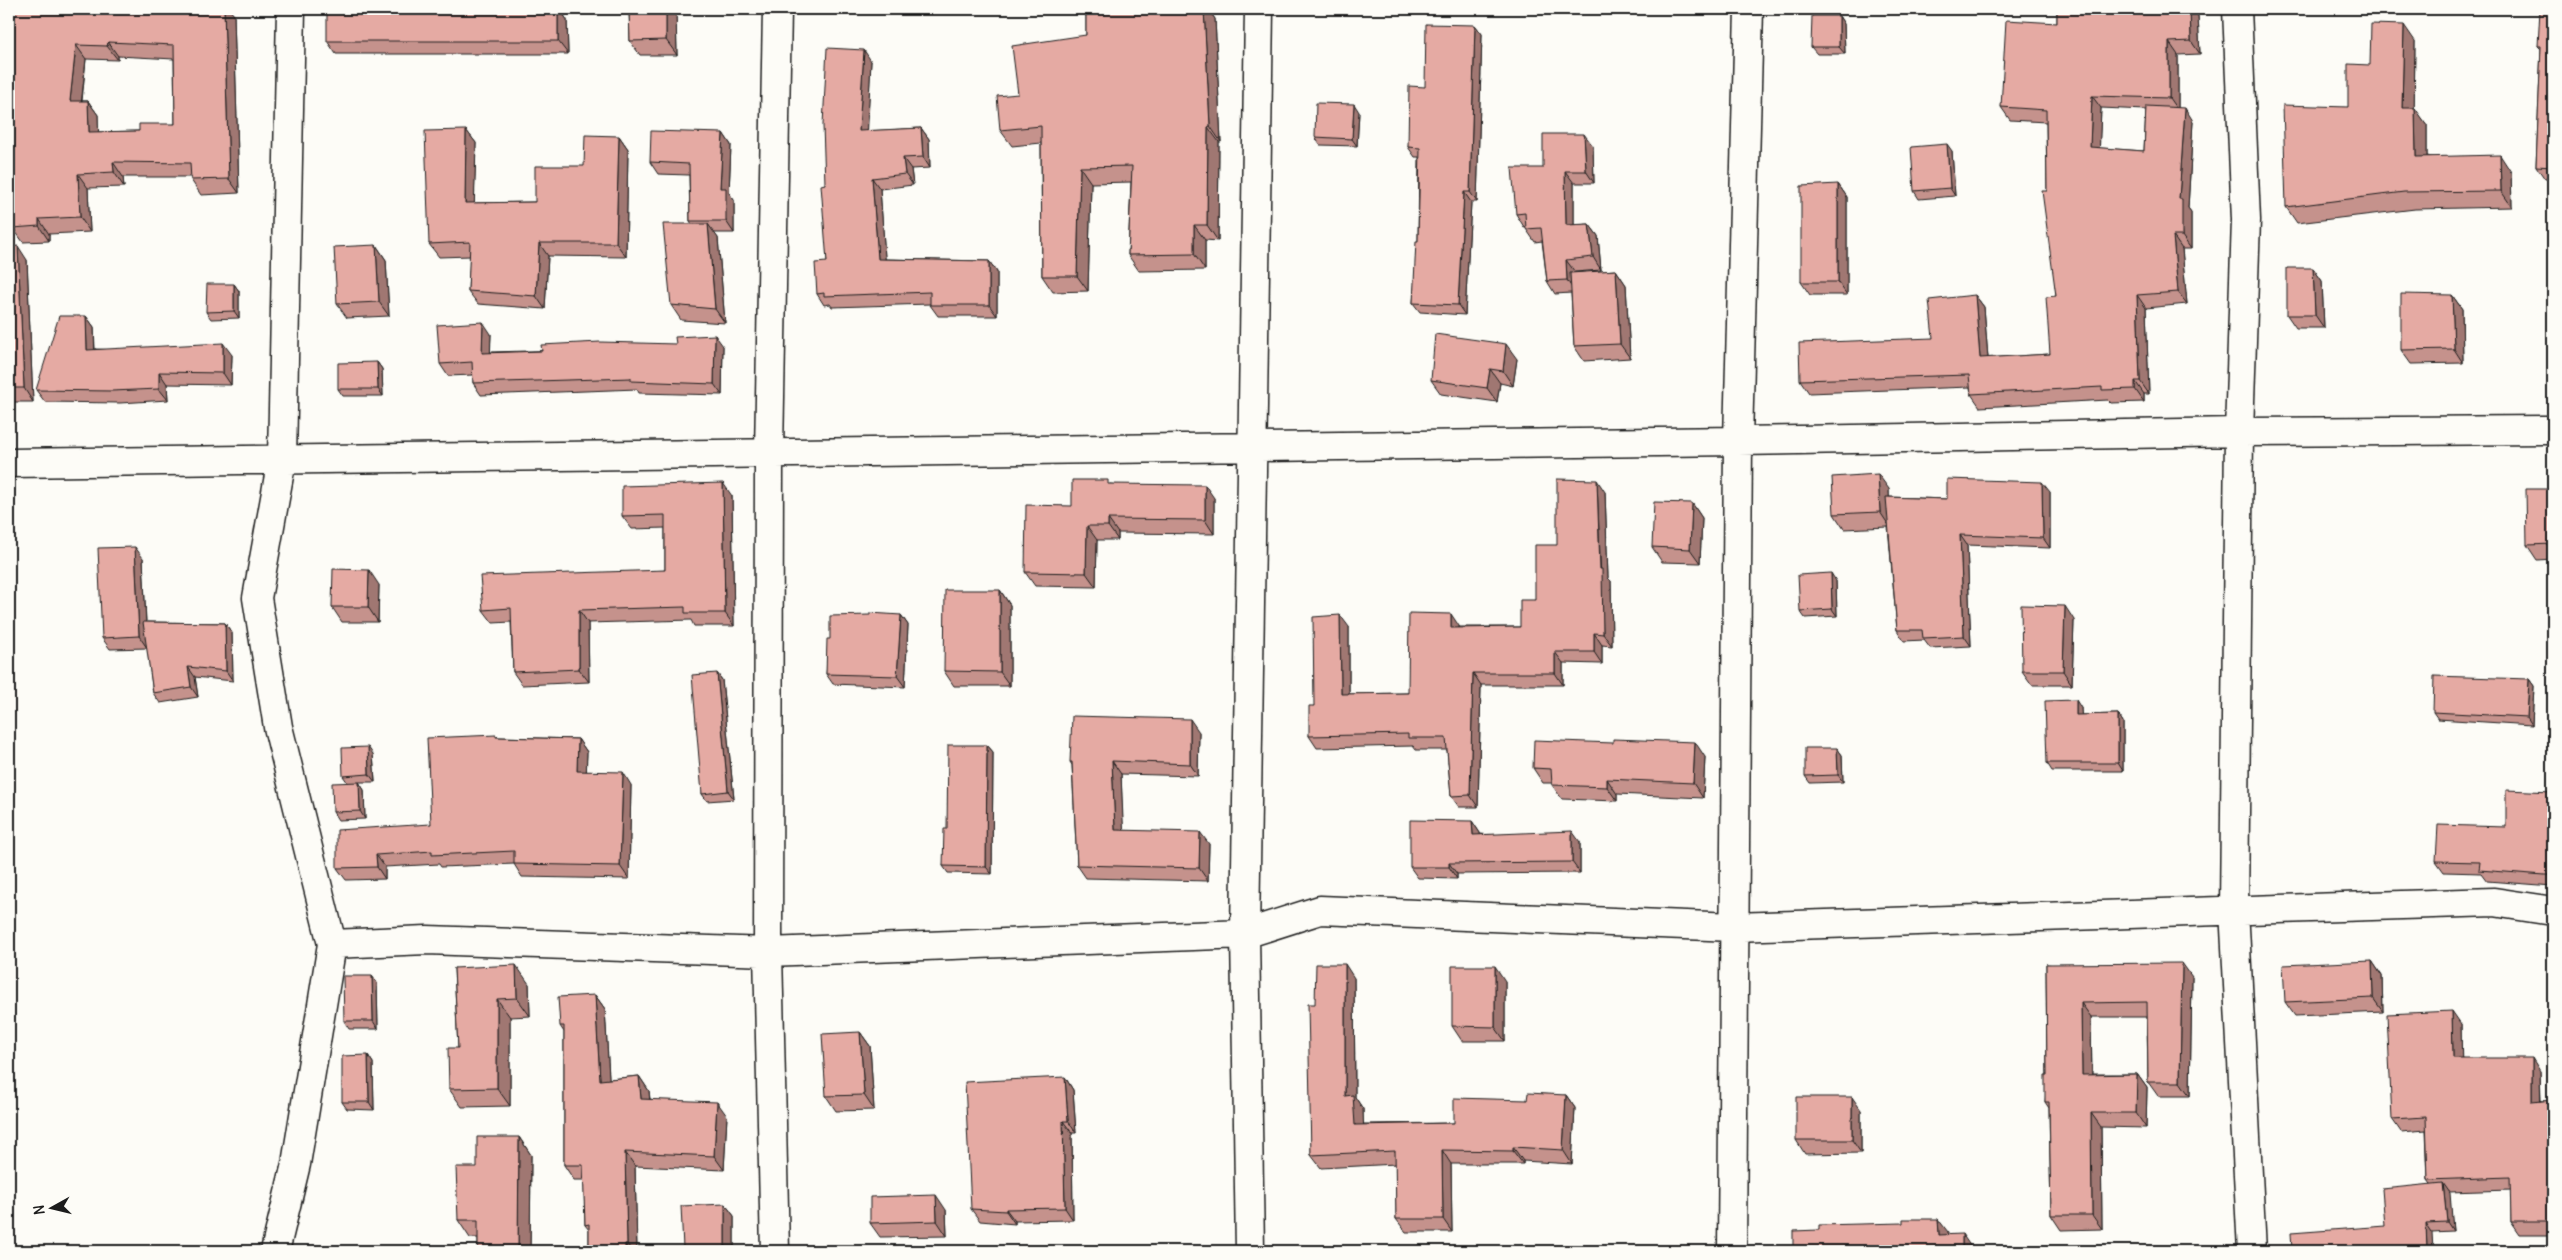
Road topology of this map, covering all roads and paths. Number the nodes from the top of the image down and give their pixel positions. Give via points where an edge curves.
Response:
1 (291, 9) edge
2 (777, 9) edge
3 (1259, 9) edge
4 (1749, 9) edge
5 (2237, 9) edge
6 (2553, 430) edge
7 (2239, 432) junction
8 (1738, 441) junction
9 (1251, 447) junction
10 (769, 453) junction
11 (282, 459) junction
12 (9, 463) edge
13 (2234, 909) junction
14 (2553, 911) edge
15 (1734, 927) junction
16 (1245, 934) junction
17 (332, 944) junction
18 (768, 952) junction
19 (275, 1251) edge
20 (775, 1251) edge
21 (1250, 1251) edge
22 (1732, 1251) edge
23 (2252, 1251) edge

1 - 11 street
2 - 10 street
3 - 9 street
4 - 8 street
5 - 7 street via 2246,220
6 - 7 street
7 - 8 street
7 - 13 street
8 - 9 street
8 - 15 street
9 - 10 street
9 - 16 street
10 - 11 street
10 - 18 street
11 - 12 street
11 - 17 street via 257,598 278,727
13 - 14 street via 2494,902
13 - 15 street
13 - 23 street
15 - 16 street via 1320,910
15 - 22 street
16 - 18 street
16 - 21 street
17 - 18 street via 427,940
17 - 19 street via 296,1164
18 - 20 street

